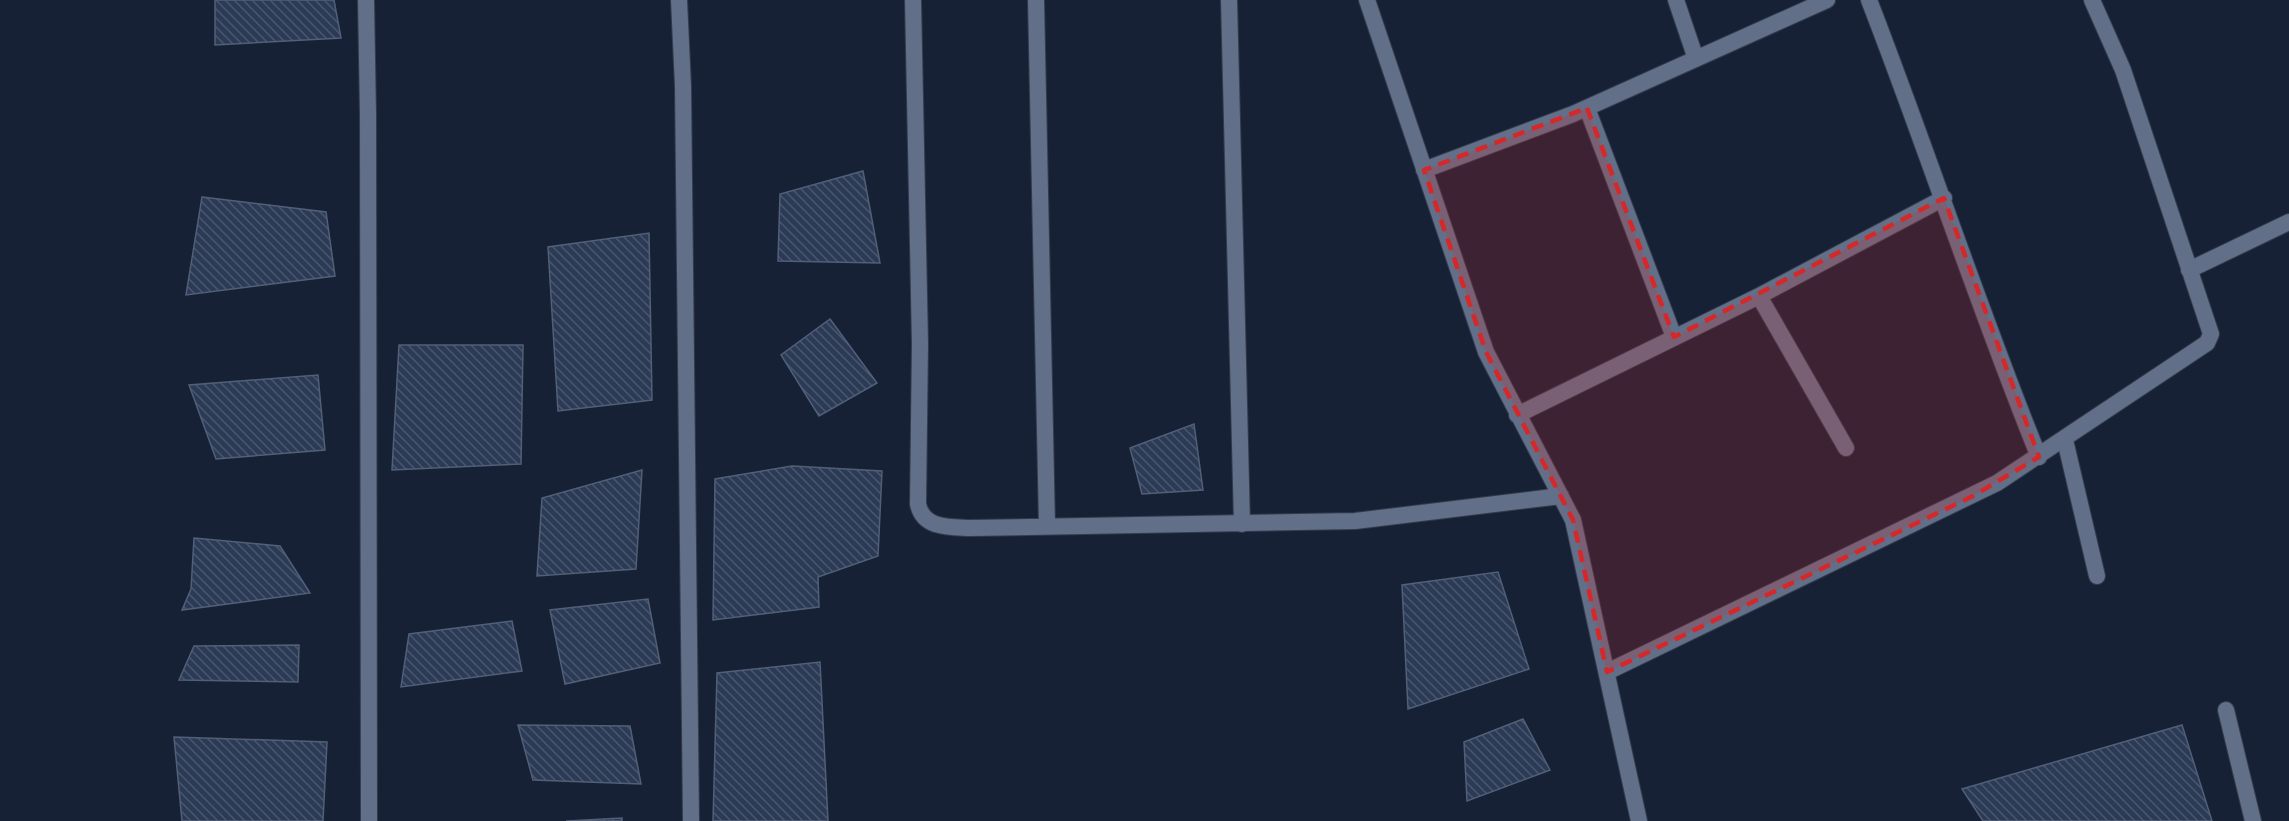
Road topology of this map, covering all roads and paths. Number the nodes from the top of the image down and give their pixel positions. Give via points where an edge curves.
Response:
1 (366, 0) edge
2 (679, 0) edge
3 (913, 0) edge
4 (1036, 0) edge
5 (1229, 0) edge
6 (1367, 0) edge
7 (1676, 0) edge
8 (1827, 0) edge
9 (1869, 0) edge
10 (2092, 0) edge
11 (1696, 58) junction
12 (1587, 108) junction
13 (1424, 170) junction
14 (1944, 198) junction
15 (2289, 222) edge
16 (2189, 270) junction
17 (1759, 296) junction
18 (1674, 337) junction
19 (1517, 415) junction
20 (2065, 440) junction
21 (1846, 448) dead end
22 (2039, 457) junction
23 (1561, 496) junction
24 (1242, 525) junction
25 (1047, 526) junction
26 (2097, 576) dead end
27 (1607, 672) junction
28 (2226, 710) dead end
29 (369, 821) edge
30 (691, 821) edge
31 (1639, 821) edge
32 (2253, 821) edge

1 - 29 street
2 - 30 street
3 - 25 street via 919,510 927,521 946,527
4 - 25 street
5 - 24 street
6 - 13 street
7 - 11 street
8 - 11 street
9 - 14 street
10 - 16 street via 2123,70
11 - 12 street
12 - 13 street
12 - 18 street
13 - 19 street via 1486,352
14 - 17 street
14 - 22 street
15 - 16 street
16 - 20 street via 2211,334 2207,343
17 - 18 street
17 - 21 street
18 - 19 street
19 - 23 street
20 - 22 street
20 - 26 street
22 - 27 street via 1973,496
23 - 24 street via 1355,521
23 - 27 street via 1579,539
24 - 25 street
27 - 31 street
28 - 32 street

